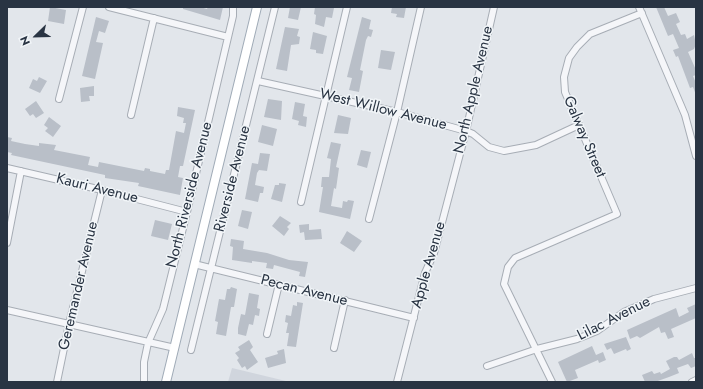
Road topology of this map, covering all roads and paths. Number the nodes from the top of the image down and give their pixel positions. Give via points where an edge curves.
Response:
1 (83, 7) edge
2 (109, 7) edge
3 (233, 7) edge
4 (257, 7) edge
5 (275, 7) edge
6 (347, 7) edge
7 (421, 7) edge
8 (494, 7) edge
9 (640, 10) edge
10 (154, 18) junction
11 (228, 37) junction
12 (258, 81) junction
13 (325, 96) junction
14 (59, 99) dead end
15 (397, 112) junction
16 (131, 115) dead end
17 (579, 125) junction
18 (466, 131) junction
19 (696, 156) edge
20 (7, 168) edge
21 (20, 171) junction
22 (454, 174) joint
23 (102, 190) junction
24 (301, 202) dead end
25 (187, 212) junction
26 (369, 219) dead end
27 (7, 243) edge
28 (194, 264) junction
29 (211, 268) junction
30 (279, 284) junction
31 (696, 288) edge
32 (345, 300) junction
33 (7, 310) edge
34 (414, 318) junction
35 (69, 324) junction
36 (267, 334) dead end
37 (148, 343) junction
38 (175, 348) junction
39 (334, 348) dead end
40 (537, 349) junction
41 (191, 350) dead end
42 (487, 366) dead end
43 (696, 380) edge
44 (57, 382) edge
45 (144, 382) edge
46 (166, 382) edge
47 (397, 382) edge
48 (552, 382) edge
49 (692, 382) edge

1 - 14 street
2 - 10 street
3 - 11 street, North Riverside Avenue
4 - 28 main road, North Riverside Avenue
5 - 12 street, Riverside Avenue
6 - 13 street
7 - 15 street
8 - 18 street, North Apple Avenue
9 - 17 street, Galway Street via 590,34 569,58 564,77 565,92
9 - 19 street via 685,115
10 - 11 street
10 - 16 street
11 - 25 street, North Riverside Avenue
12 - 13 street, West Willow Avenue
12 - 29 street, Riverside Avenue
13 - 15 street, West Willow Avenue
13 - 24 street
15 - 18 street, West Willow Avenue
15 - 26 street
17 - 18 street, West Willow Avenue via 536,145 504,151 489,147 474,134
17 - 40 street, Galway Street via 617,214 516,258 508,267 504,284
18 - 22 street, North Apple Avenue
20 - 21 street, Kauri Avenue
21 - 23 street, Kauri Avenue
21 - 27 street
22 - 34 street, Apple Avenue
23 - 25 street, Kauri Avenue
23 - 35 street, Geremander Avenue
25 - 37 street, North Riverside Avenue via 162,309
28 - 29 street, Pecan Avenue
28 - 38 main road, North Riverside Avenue
29 - 30 street, Pecan Avenue
29 - 41 street, Riverside Avenue
30 - 32 street, Pecan Avenue
30 - 36 street
31 - 40 street, Lilac Avenue via 654,299 624,312 597,331 577,339
32 - 34 street, Pecan Avenue
32 - 39 street
33 - 35 street
34 - 47 street, Apple Avenue
35 - 37 street
35 - 44 street, Geremander Avenue
37 - 38 street
37 - 45 street, North Riverside Avenue via 144,362
38 - 46 main road, North Riverside Avenue
40 - 42 street, Lilac Avenue
40 - 48 street
43 - 49 street

